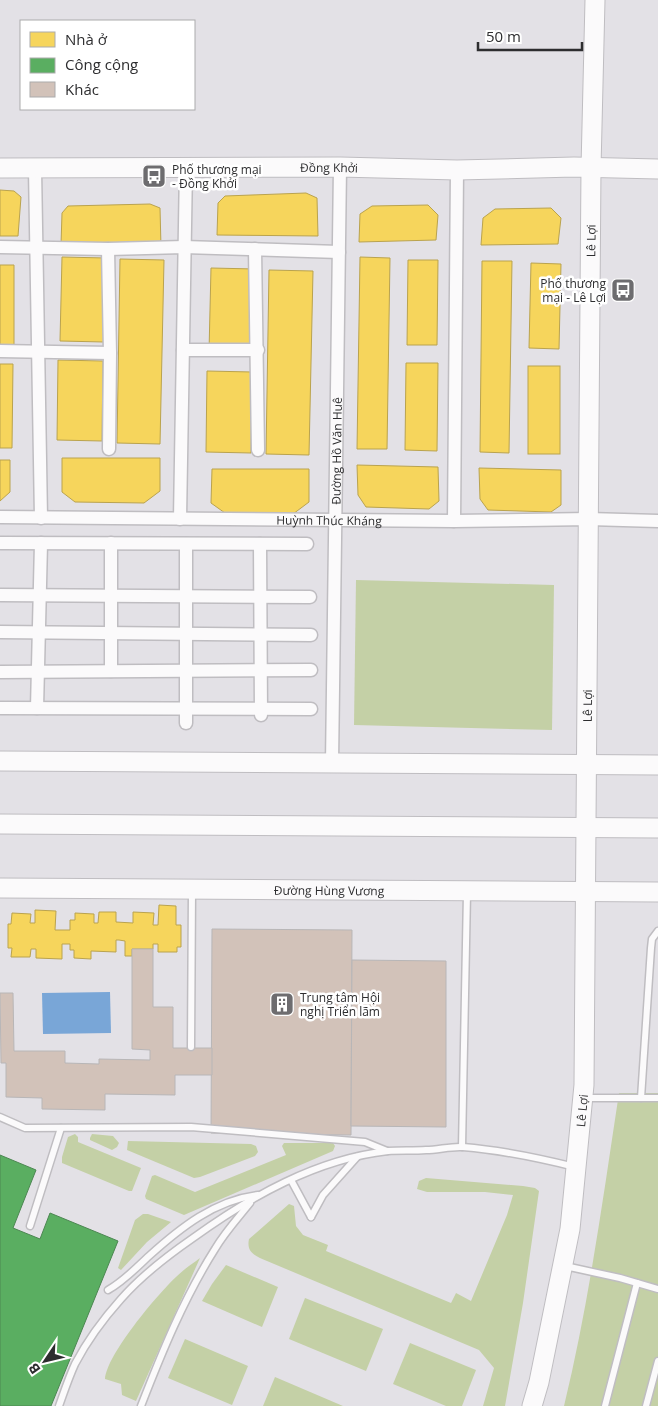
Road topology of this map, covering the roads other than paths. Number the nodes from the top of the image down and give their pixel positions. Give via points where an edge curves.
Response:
1 (595, 0) edge
2 (186, 166) junction
3 (340, 167) junction
4 (0, 168) edge
5 (590, 168) junction
6 (35, 169) junction
7 (658, 169) edge
8 (457, 170) junction
9 (0, 247) edge
10 (184, 247) junction
11 (36, 248) junction
12 (108, 249) junction
13 (254, 249) junction
14 (339, 252) junction
15 (183, 350) junction
16 (258, 350) junction
17 (0, 351) edge
18 (38, 352) junction
19 (110, 353) junction
20 (108, 449) dead end
21 (258, 450) dead end
22 (0, 517) edge
23 (41, 518) junction
24 (180, 519) junction
25 (589, 519) junction
26 (335, 520) junction
27 (658, 520) edge
28 (454, 521) junction
29 (0, 543) edge
30 (41, 543) junction
31 (111, 543) junction
32 (186, 544) junction
33 (260, 544) junction
34 (307, 544) dead end
35 (0, 595) edge
36 (40, 596) junction
37 (111, 596) junction
38 (186, 596) junction
39 (261, 597) junction
40 (310, 597) dead end
41 (0, 632) edge
42 (39, 632) junction
43 (111, 633) junction
44 (186, 634) junction
45 (261, 634) junction
46 (311, 635) dead end
47 (261, 670) junction
48 (310, 670) dead end
49 (38, 671) junction
50 (111, 671) junction
51 (186, 671) junction
52 (0, 672) edge
53 (0, 708) edge
54 (37, 708) junction
55 (186, 708) junction
56 (311, 708) dead end
57 (261, 712) junction
58 (186, 723) dead end
59 (0, 761) edge
60 (332, 763) junction
61 (587, 765) junction
62 (658, 765) edge
63 (0, 824) edge
64 (586, 827) junction
65 (658, 828) edge
66 (0, 888) edge
67 (192, 889) junction
68 (467, 891) junction
69 (587, 892) junction
70 (658, 892) edge
71 (658, 931) edge
72 (192, 1047) dead end
73 (583, 1098) junction
74 (641, 1098) junction
75 (658, 1098) edge
76 (0, 1116) edge
77 (61, 1128) junction
78 (462, 1147) junction
79 (388, 1151) junction
80 (357, 1157) junction
81 (575, 1167) junction
82 (291, 1180) junction
83 (262, 1194) junction
84 (252, 1200) junction
85 (30, 1226) dead end
86 (562, 1265) junction
87 (637, 1283) junction
88 (658, 1289) edge
89 (108, 1290) dead end
90 (658, 1361) edge
91 (59, 1406) edge
92 (141, 1406) edge
93 (532, 1406) edge
94 (605, 1406) edge
95 (646, 1406) edge

1 - 5 main road, Lê Lợi
2 - 3 main road, Đồng Khởi
2 - 6 main road, Đồng Khởi
2 - 10 street
3 - 8 main road, Đồng Khởi
3 - 14 street, Đường Hồ Văn Huê
4 - 6 main road, Đồng Khởi
5 - 7 main road, Đồng Khởi
5 - 8 main road, Đồng Khởi
5 - 25 main road, Lê Lợi
6 - 11 street
8 - 28 street
9 - 11 street
10 - 12 street
10 - 13 street
10 - 15 street
11 - 12 street
11 - 18 street
12 - 19 street
13 - 14 street
13 - 16 street
14 - 26 street, Đường Hồ Văn Huê
15 - 16 street
15 - 24 street
16 - 21 street
17 - 18 street
18 - 19 street
18 - 23 street
19 - 20 street
22 - 23 street, Huỳnh Thúc Kháng
23 - 24 street, Huỳnh Thúc Kháng
24 - 26 street, Huỳnh Thúc Kháng
25 - 27 street, Huỳnh Thúc Kháng
25 - 28 street, Huỳnh Thúc Kháng
25 - 61 main road, Lê Lợi
26 - 28 street, Huỳnh Thúc Kháng
26 - 60 street, Đường Hồ Văn Huê
29 - 30 street
30 - 31 street
30 - 36 street
31 - 32 street
31 - 37 street
32 - 33 street
32 - 38 street
33 - 34 street
33 - 39 street
35 - 36 street
36 - 37 street
36 - 42 street
37 - 38 street
37 - 43 street
38 - 39 street
38 - 44 street
39 - 40 street
39 - 45 street
41 - 42 street
42 - 43 street
42 - 49 street
43 - 44 street
43 - 50 street
44 - 45 street
44 - 51 street
45 - 46 street
45 - 47 street
47 - 48 street
47 - 51 street
47 - 57 street
49 - 50 street
49 - 52 street
49 - 54 street
50 - 51 street
51 - 55 street
53 - 54 street
54 - 55 street
55 - 57 street
55 - 58 street
56 - 57 street
59 - 60 main road
60 - 61 main road
61 - 62 main road
61 - 64 main road, Lê Lợi
63 - 64 main road
64 - 65 main road
64 - 69 main road, Lê Lợi
66 - 67 main road, Đường Hùng Vương
67 - 68 main road, Đường Hùng Vương
67 - 72 lane
68 - 69 main road, Đường Hùng Vương
68 - 78 lane
69 - 70 main road, Đường Hùng Vương
69 - 73 main road, Lê Lợi
71 - 74 lane via 652,939 651,948
73 - 74 lane
73 - 81 main road, Lê Lợi
74 - 75 lane
76 - 77 lane via 26,1128
77 - 79 lane via 191,1127 365,1142
77 - 85 lane
78 - 79 lane
78 - 81 lane
79 - 80 lane
80 - 82 lane
80 - 82 lane via 323,1195 311,1217
81 - 86 main road, Lê Lợi via 570,1229
82 - 83 lane
83 - 84 lane
83 - 89 lane via 215,1208 187,1224
84 - 91 lane via 159,1262 121,1299 76,1363
84 - 92 lane via 215,1247 168,1338
86 - 87 lane
86 - 93 main road, Lê Lợi
87 - 88 lane
87 - 94 lane
90 - 95 lane

